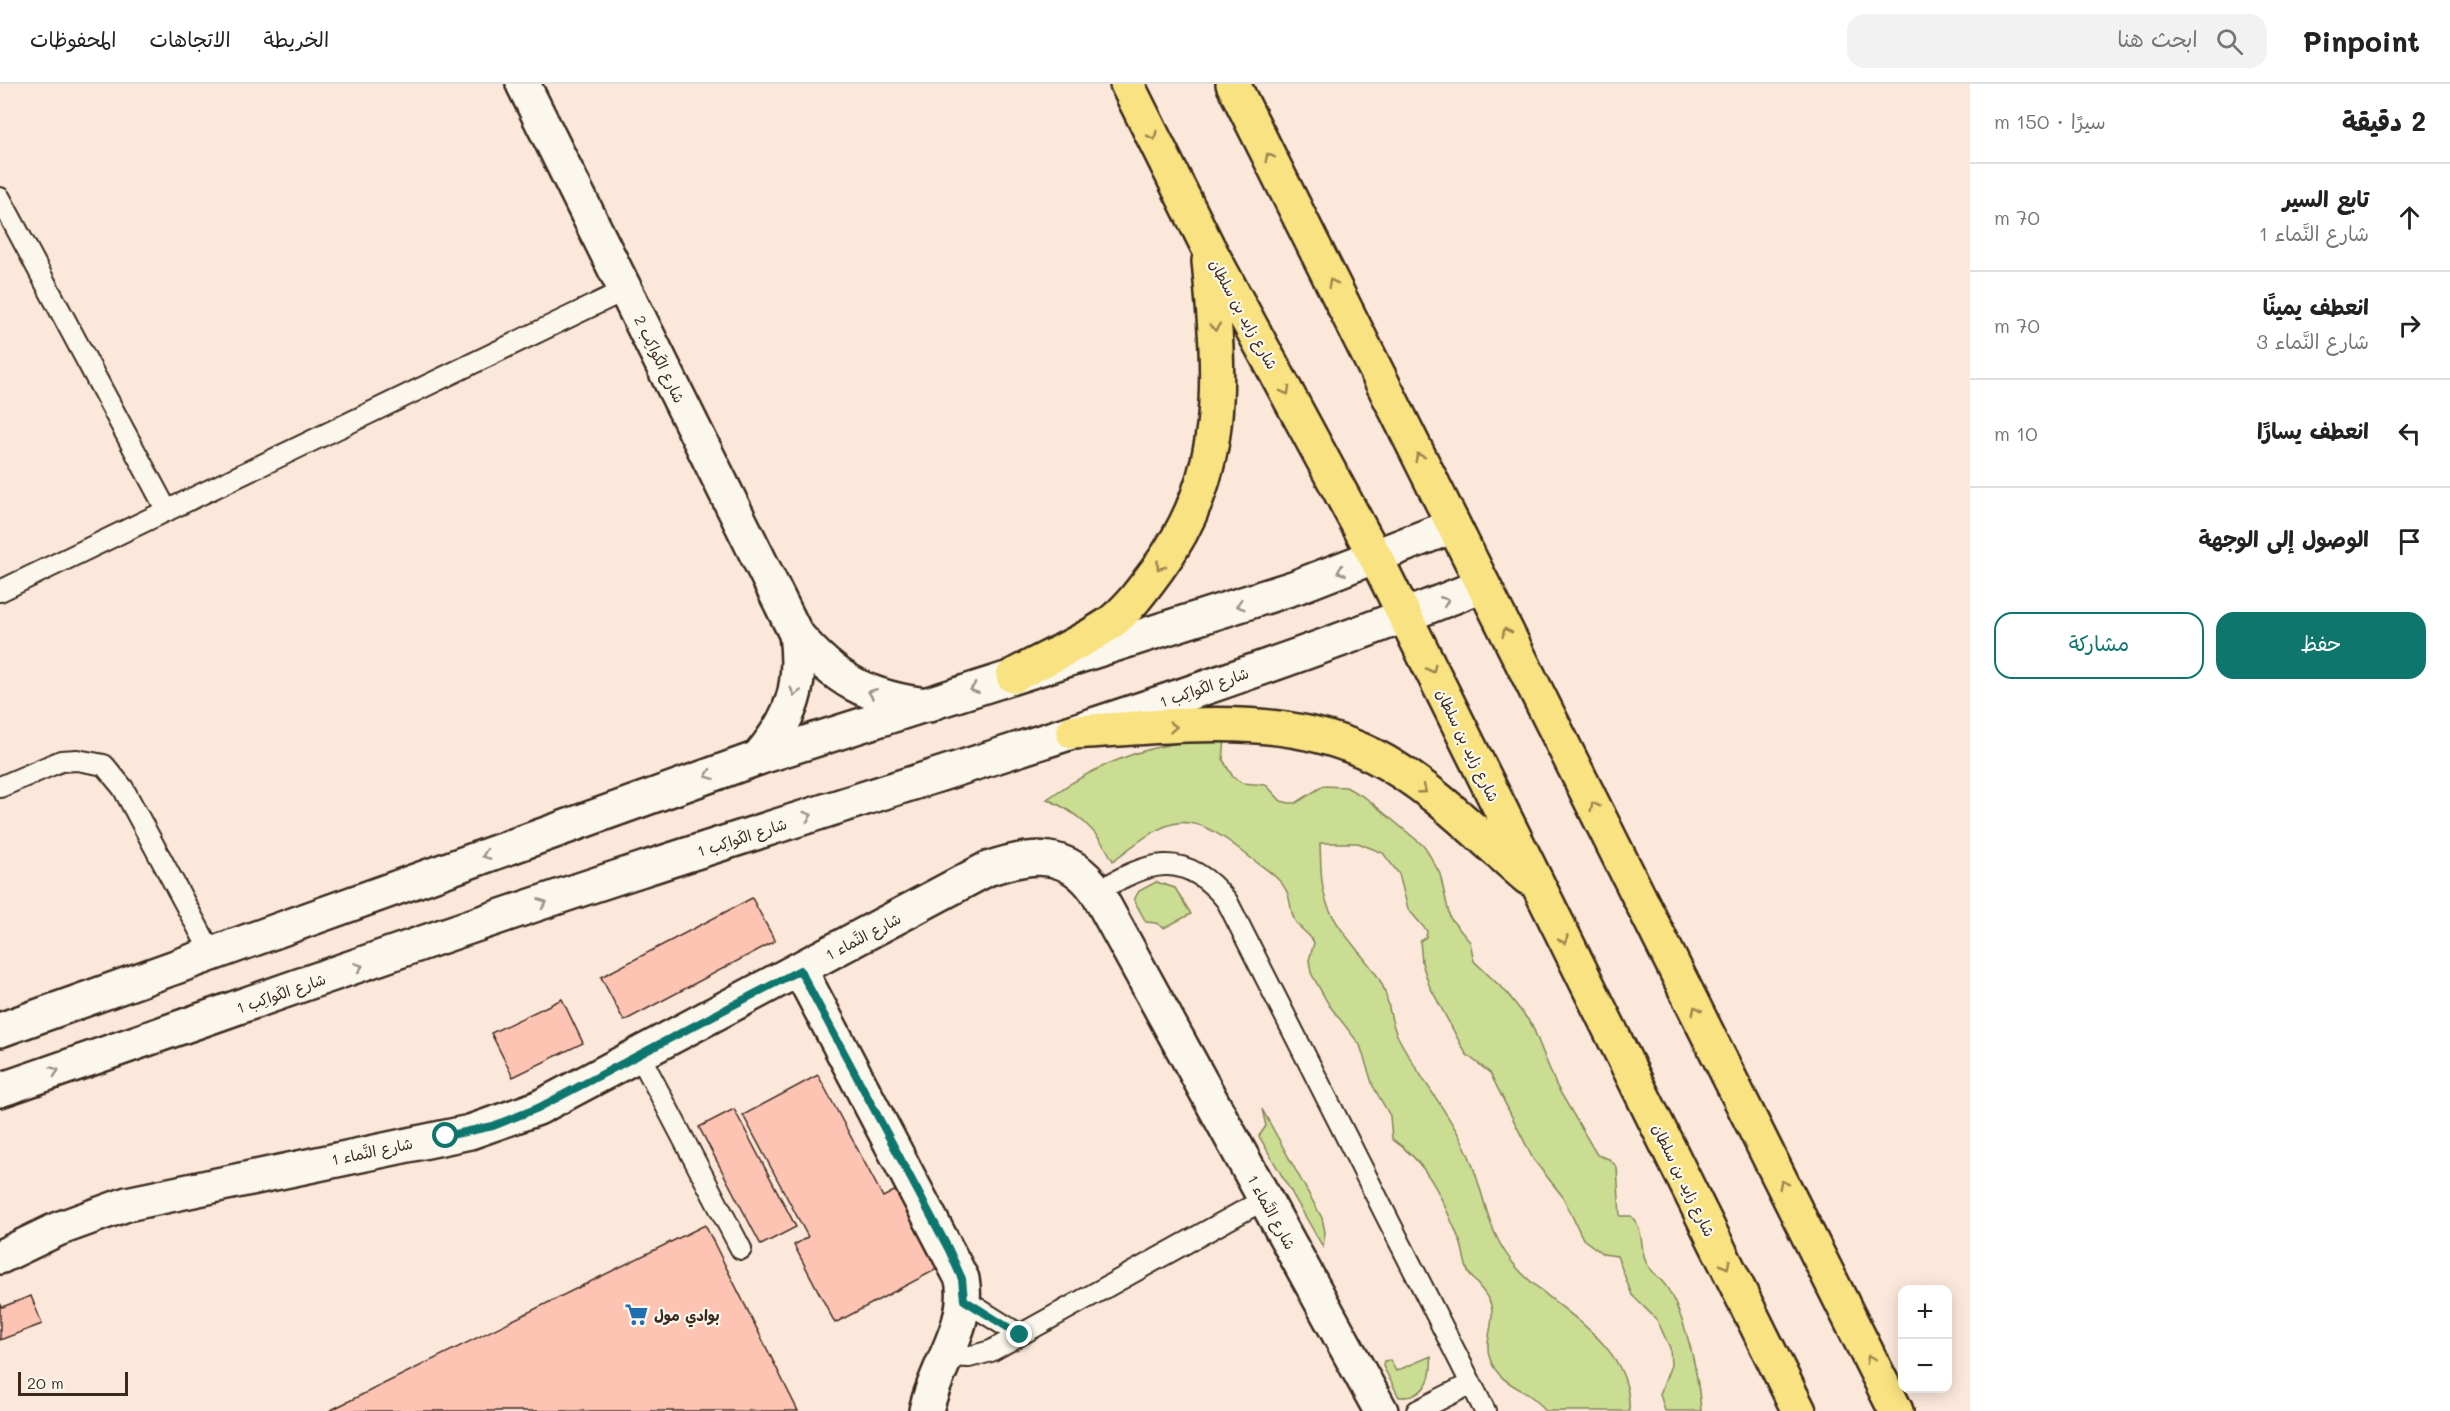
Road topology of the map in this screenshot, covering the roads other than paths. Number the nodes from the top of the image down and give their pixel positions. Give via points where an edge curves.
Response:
1 (523, 84) edge
2 (1127, 84) edge
3 (1233, 84) edge
4 (0, 198) edge
5 (1208, 248) junction
6 (625, 290) junction
7 (167, 510) junction
8 (1453, 526) junction
9 (1376, 558) junction
10 (1483, 585) junction
11 (0, 591) edge
12 (1406, 616) junction
13 (796, 634) junction
14 (1013, 676) junction
15 (929, 705) junction
16 (1073, 732) junction
17 (758, 758) junction
18 (0, 787) edge
19 (1538, 887) junction
20 (1096, 892) junction
21 (212, 954) junction
22 (800, 970) junction
23 (0, 1030) edge
24 (640, 1056) junction
25 (0, 1090) edge
26 (1265, 1199) junction
27 (741, 1249) dead end
28 (0, 1257) edge
29 (964, 1300) junction
30 (1020, 1335) junction
31 (945, 1356) junction
32 (1782, 1377) junction
33 (1470, 1384) junction
34 (926, 1411) edge
35 (1381, 1411) edge
36 (1417, 1411) edge
37 (1485, 1411) edge
38 (1783, 1411) edge
39 (1799, 1411) edge
40 (1896, 1411) edge

1 - 6 street, شارع الكَواكِب 2
2 -> 5 highway, شارع زايد بن سلطان
8 -> 3 highway
4 - 7 lane
5 -> 9 highway, شارع زايد بن سلطان
5 -> 14 highway via 1218,360 1216,414 1213,441 1191,516 1139,594 1109,623
6 - 7 lane
6 - 13 street, شارع الكَواكِب 2
7 - 11 lane
8 - 9 street
8 - 10 highway
9 - 12 highway, شارع زايد بن سلطان
9 -> 14 street via 1296,588
12 -> 10 street, شارع الكَواكِب 1
40 -> 10 highway
12 - 16 street, شارع الكَواكِب 1
12 -> 19 highway, شارع زايد بن سلطان
15 -> 13 street, شارع الكَواكِب 2 via 898,702 868,693 840,678
13 -> 17 street, شارع الكَواكِب 2 via 798,679 789,714
14 -> 15 street
15 - 17 street
16 -> 19 highway via 1244,724 1292,728 1334,739 1375,757 1411,780
25 -> 16 street, شارع الكَواكِب 1 via 637,871
17 -> 21 street
18 - 21 lane via 61,761 104,765 123,788
19 -> 32 highway, شارع زايد بن سلطان
20 - 22 street, شارع النَّماء 1 via 1073,867 1048,859 1021,858 987,869
20 - 26 street, شارع النَّماء 1
20 - 33 lane via 1133,870 1171,866 1204,878 1227,901
21 - 23 street
22 - 24 street, شارع النَّماء 1
22 - 29 street via 949,1250 962,1279
24 - 27 lane
24 - 28 street, شارع النَّماء 1 via 538,1108 493,1126 127,1204 58,1229
26 - 30 lane
26 - 35 street, شارع النَّماء 1
29 - 30 lane
29 - 31 street
30 - 31 lane via 980,1355
31 - 34 street
32 - 38 street
32 - 39 highway, شارع زايد بن سلطان
33 - 36 lane
33 - 37 lane

